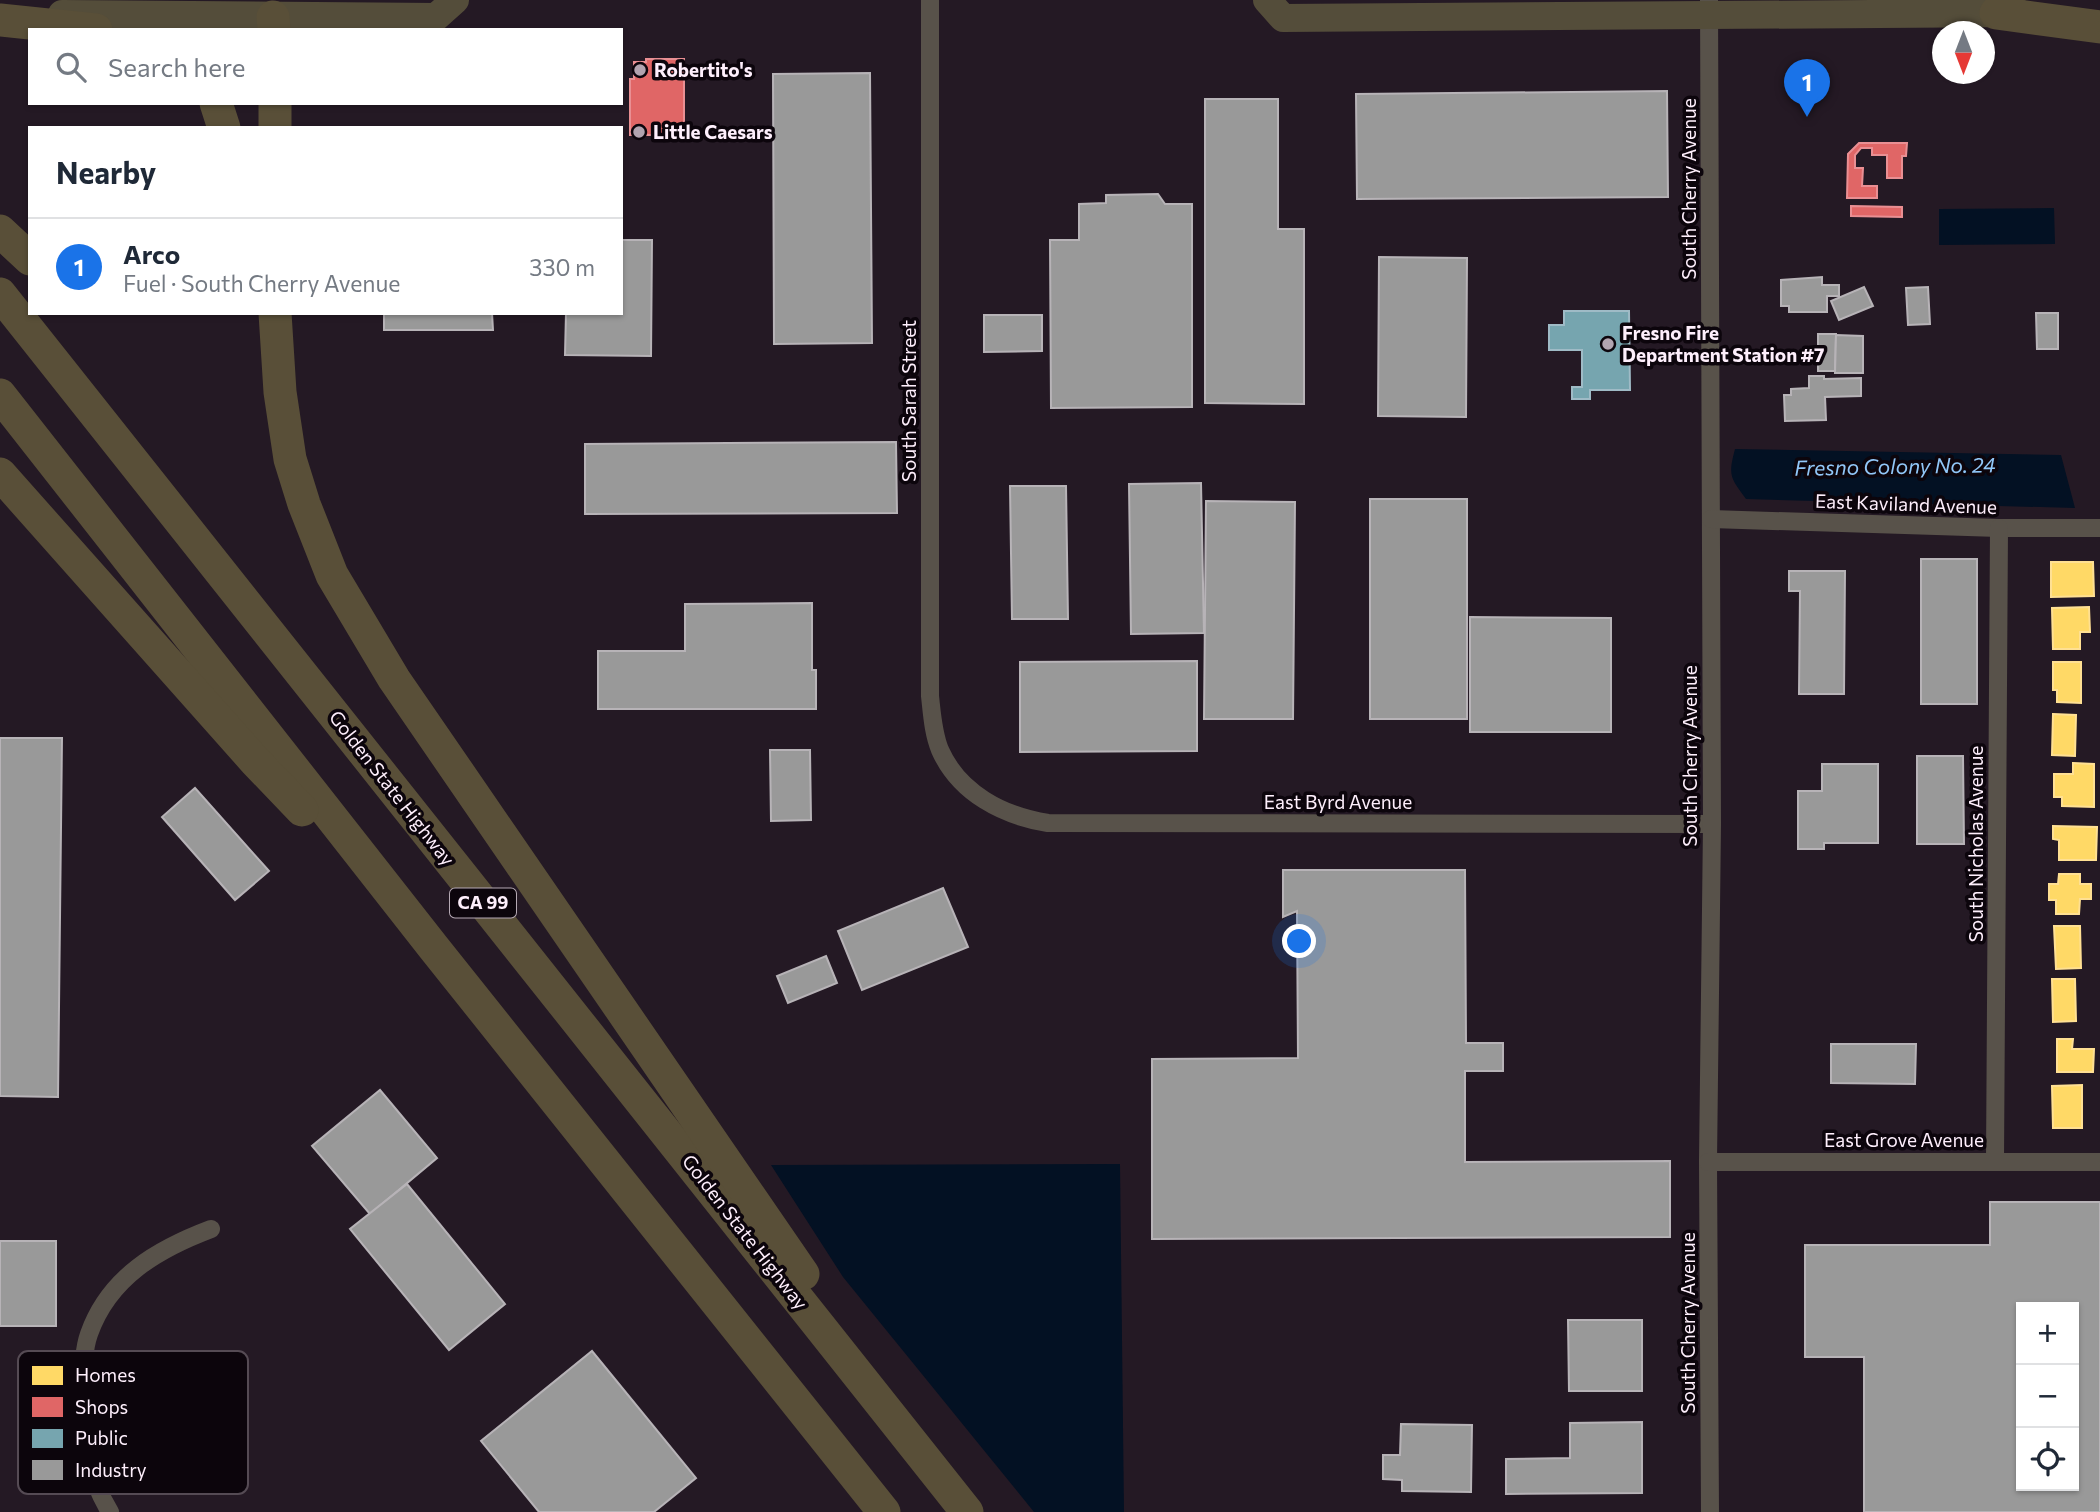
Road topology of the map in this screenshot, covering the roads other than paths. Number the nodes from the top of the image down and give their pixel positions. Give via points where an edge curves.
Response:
1 (455, 0) edge
2 (930, 0) edge
3 (1267, 0) edge
4 (1709, 7) edge
5 (0, 12) edge
6 (2100, 12) edge
7 (1996, 13) junction
8 (273, 15) edge
9 (0, 20) edge
10 (2100, 27) edge
11 (77, 28) edge
12 (217, 105) edge
13 (275, 105) edge
14 (223, 126) edge
15 (275, 126) edge
16 (0, 231) edge
17 (28, 257) edge
18 (0, 293) edge
19 (275, 315) edge
20 (0, 396) edge
21 (0, 474) edge
22 (1711, 519) junction
23 (1999, 528) junction
24 (2100, 528) edge
25 (971, 791) joint
26 (1712, 824) junction
27 (434, 948) junction
28 (1995, 1161) junction
29 (1708, 1162) junction
30 (2100, 1162) edge
31 (211, 1229) dead end
32 (87, 1351) edge
33 (102, 1494) edge
34 (110, 1512) edge
35 (884, 1512) edge
36 (967, 1512) edge
37 (1710, 1512) edge

1 - 8 main road via 436,17
2 - 25 street, South Sarah Street via 930,696 940,749
3 - 4 main road via 1283,18
4 - 7 main road
4 - 22 street, South Cherry Avenue
5 - 8 main road
6 - 7 main road
7 - 10 highway
9 - 11 highway
12 - 14 highway
13 - 15 highway
16 - 17 highway
18 - 36 highway, Golden State Highway / CA 99
19 - 36 highway via 290,459 332,575 394,679
20 - 27 highway
21 - 27 highway via 255,761
22 - 23 street, East Kaviland Avenue
22 - 26 street, South Cherry Avenue
23 - 24 street, East Kaviland Avenue
23 - 28 street, South Nicholas Avenue
25 - 26 street, East Byrd Avenue via 1002,811 1048,823
26 - 29 street, South Cherry Avenue
27 - 35 highway
28 - 29 street, East Grove Avenue
28 - 30 street, East Grove Avenue
29 - 37 street, South Cherry Avenue
31 - 32 street via 156,1253 134,1270 112,1293 89,1335
33 - 34 street

